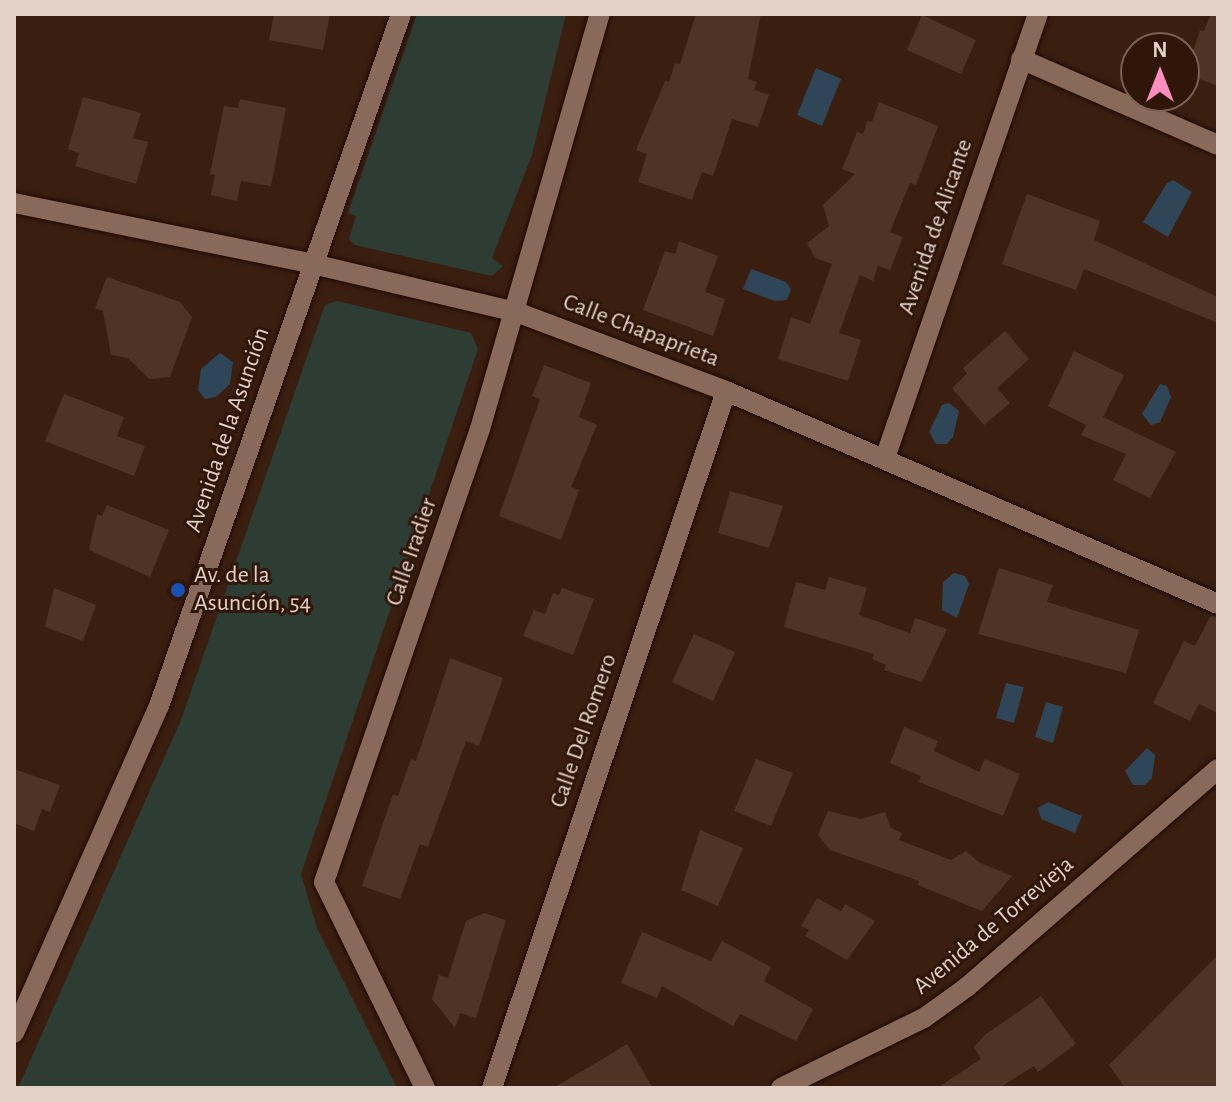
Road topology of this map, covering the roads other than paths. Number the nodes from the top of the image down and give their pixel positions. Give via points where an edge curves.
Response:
1 (401, 14) edge
2 (600, 14) edge
3 (1038, 14) edge
4 (1021, 59) junction
5 (1218, 145) edge
6 (14, 203) edge
7 (313, 264) junction
8 (516, 312) junction
9 (726, 391) junction
10 (885, 458) junction
11 (1218, 604) edge
12 (1218, 769) edge
13 (14, 1033) edge
14 (425, 1088) edge
15 (492, 1088) edge
16 (781, 1088) edge

1 - 7 street, Avenida de la Asunción
2 - 8 street, Calle Iradier
3 - 4 street, Avenida de Alicante
4 - 5 street
4 - 10 street, Avenida de Alicante
6 - 7 street, Calle Chapaprieta
7 - 8 street, Calle Chapaprieta
7 - 13 street, Avenida de la Asunción via 159,706
8 - 9 street, Calle Chapaprieta
8 - 14 street, Calle Iradier via 458,498 324,882
9 - 10 street, Calle Chapaprieta
9 - 15 street, Calle Del Romero
10 - 11 street, Calle Chapaprieta
12 - 16 street, Avenida de Torrevieja via 967,987 924,1018

